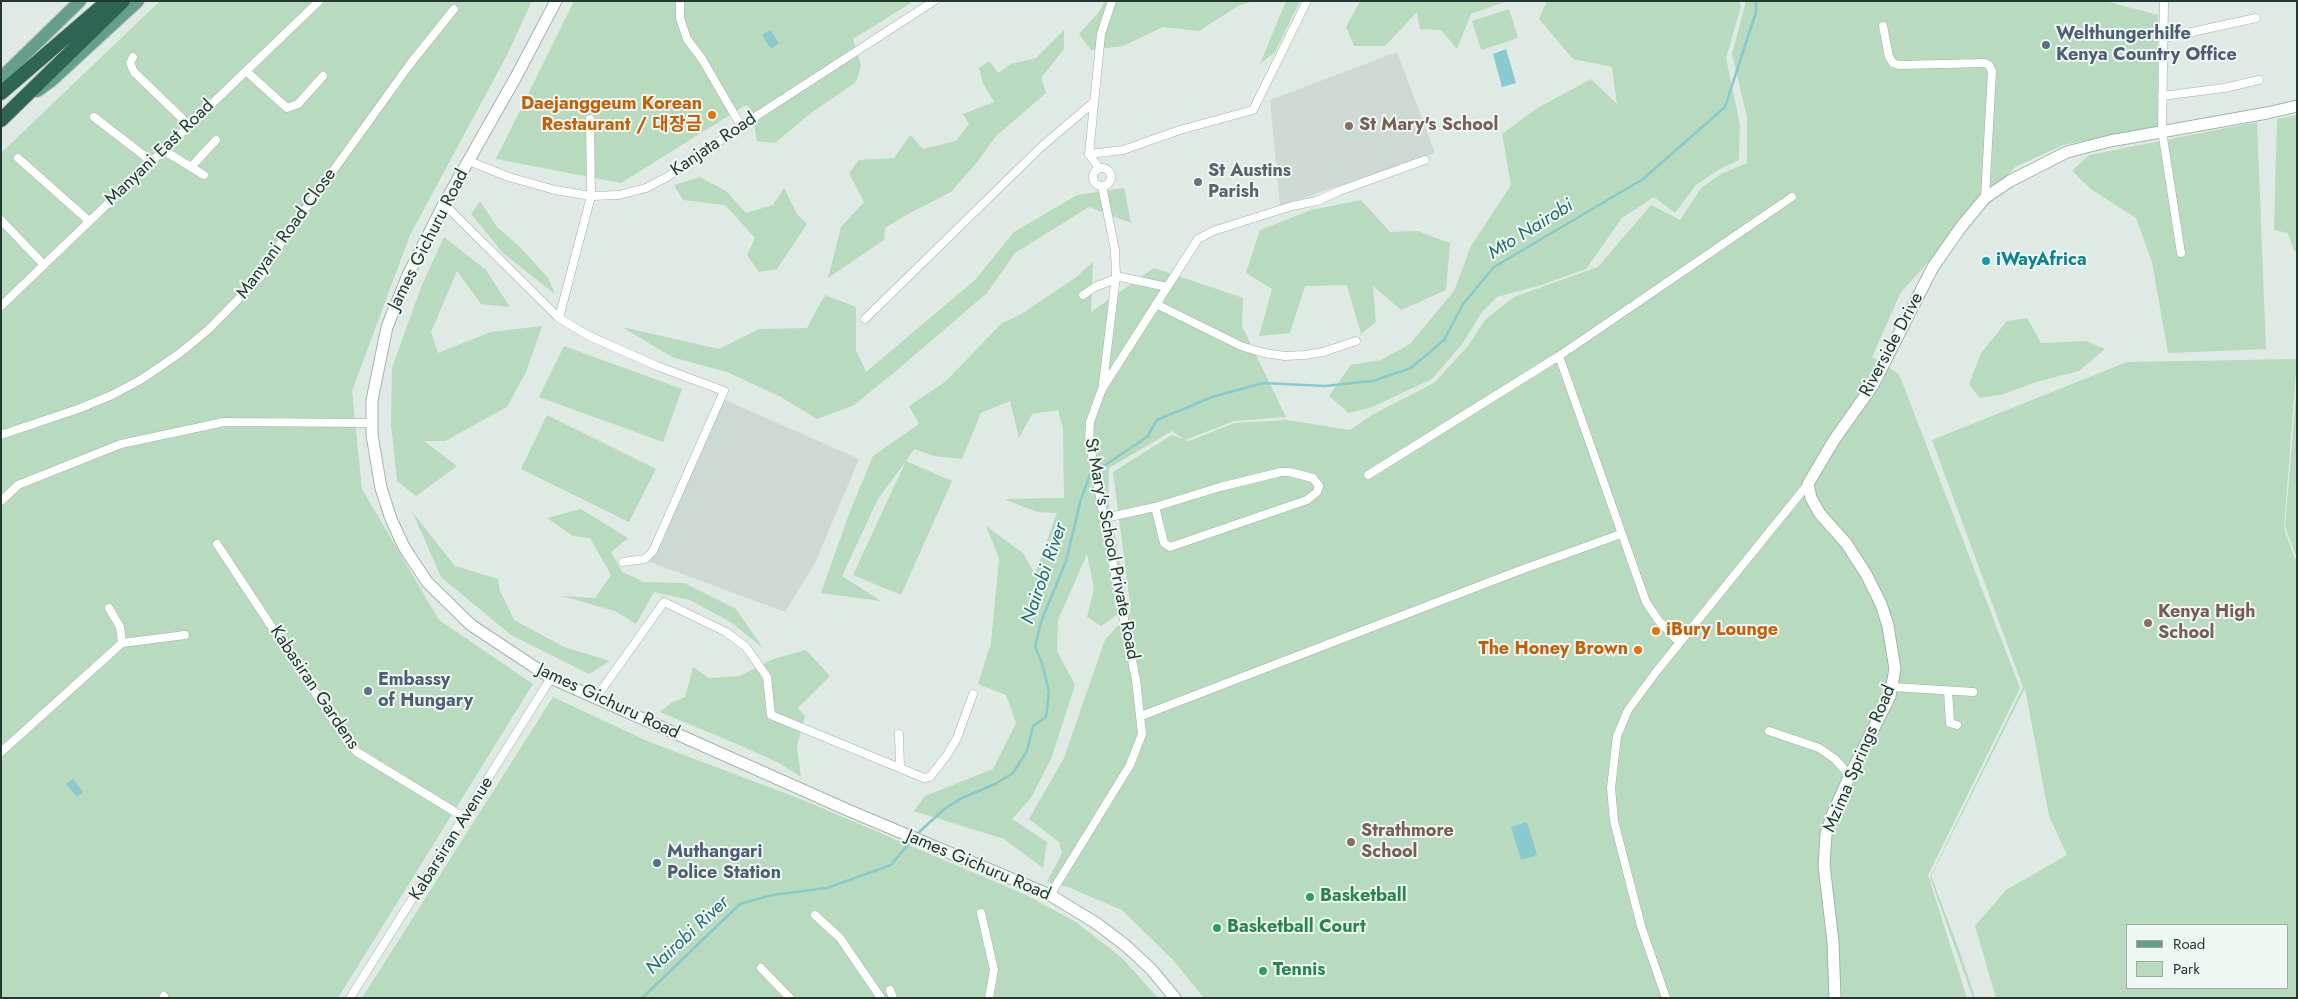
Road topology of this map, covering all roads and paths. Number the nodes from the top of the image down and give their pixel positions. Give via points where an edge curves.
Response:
1 (80, 1) edge
2 (138, 1) edge
3 (319, 1) edge
4 (556, 1) edge
5 (680, 1) edge
6 (934, 1) edge
7 (1112, 1) edge
8 (1307, 1) edge
9 (112, 5) edge
10 (2164, 5) edge
11 (454, 9) dead end
12 (2256, 18) dead end
13 (1883, 26) dead end
14 (2164, 38) junction
15 (133, 57) dead end
16 (246, 71) junction
17 (323, 76) dead end
18 (2258, 80) dead end
19 (1, 86) edge
20 (1, 93) edge
21 (2162, 96) junction
22 (1094, 102) junction
23 (2297, 106) edge
24 (15, 107) junction
25 (94, 117) dead end
26 (590, 119) dead end
27 (1, 120) edge
28 (189, 125) junction
29 (741, 126) junction
30 (2162, 131) junction
31 (216, 140) dead end
32 (163, 150) junction
33 (1089, 154) junction
34 (18, 158) dead end
35 (1425, 160) dead end
36 (469, 161) junction
37 (151, 162) junction
38 (191, 167) junction
39 (1099, 168) junction
40 (204, 175) dead end
41 (1102, 186) junction
42 (591, 196) junction
43 (1792, 197) dead end
44 (1985, 198) junction
45 (444, 204) junction
46 (1, 220) edge
47 (89, 221) junction
48 (2181, 253) dead end
49 (44, 265) junction
50 (1116, 278) junction
51 (1167, 287) junction
52 (1083, 295) dead end
53 (1156, 304) junction
54 (1, 306) edge
55 (559, 318) junction
56 (865, 319) dead end
57 (1356, 341) dead end
58 (1559, 356) junction
59 (1102, 389) junction
60 (372, 423) junction
61 (1, 435) edge
62 (1368, 475) dead end
63 (1808, 484) junction
64 (1, 501) edge
65 (1155, 506) junction
66 (1106, 518) junction
67 (1621, 534) junction
68 (217, 544) dead end
69 (623, 562) dead end
70 (109, 608) dead end
71 (185, 635) dead end
72 (1678, 642) junction
73 (122, 643) junction
74 (551, 678) junction
75 (1893, 687) junction
76 (1948, 691) junction
77 (1973, 692) dead end
78 (973, 694) dead end
79 (595, 698) junction
80 (1141, 716) junction
81 (1957, 725) dead end
82 (1769, 731) dead end
83 (900, 734) dead end
84 (1, 752) edge
85 (900, 768) junction
86 (1850, 776) junction
87 (465, 818) junction
88 (1050, 895) junction
89 (981, 913) dead end
90 (815, 914) dead end
91 (761, 968) dead end
92 (890, 990) dead end
93 (350, 998) edge
94 (790, 998) edge
95 (881, 998) edge
96 (893, 998) edge
97 (989, 998) edge
98 (1175, 998) edge
99 (1666, 998) edge
100 (1835, 998) edge

1 - 19 main road via 4,75
2 - 24 main road via 51,81
3 - 16 street, Manyani East Road
4 - 36 main road, James Gichuru Road
5 - 29 street via 680,18 687,39
6 - 29 street, Kanjata Road
7 - 22 street via 1100,34
8 - 33 street via 1253,110 1123,150
9 - 20 highway
9 - 24 highway
10 - 14 street
11 - 61 street, Manyani Road Close via 410,64 261,276 209,329 142,379 112,395 78,410
12 - 14 street
13 - 44 street via 1893,63 1989,65 1992,71
14 - 21 street
15 - 28 street via 130,64 134,72
16 - 17 street via 288,108 298,104
16 - 28 street, Manyani East Road
18 - 21 street
21 - 30 street
22 - 33 street
22 - 56 street via 1041,147
23 - 30 main road, Riverside Drive
24 - 27 highway
25 - 37 street
26 - 42 street
28 - 32 street, Manyani East Road
29 - 42 street, Kanjata Road via 669,176 646,188 619,195
30 - 44 main road, Riverside Drive via 2067,152 2017,177
30 - 48 street
31 - 38 street
32 - 37 street, Manyani East Road
32 - 38 street
33 - 39 street
34 - 47 street
35 - 51 street, St Mary's School Private Road via 1317,201 1206,234 1191,248
36 - 42 street, Kanjata Road via 509,177
36 - 45 main road, James Gichuru Road
37 - 47 street, Manyani East Road
38 - 40 street
39 - 41 street via 1092,178
39 - 41 street via 1106,169 1111,175 1109,182
41 - 50 street via 1115,250
42 - 55 street
43 - 58 street
44 - 63 main road, Riverside Drive via 1933,267 1873,385
45 - 55 street
45 - 60 main road, James Gichuru Road via 408,275 387,327 372,400
46 - 49 street
47 - 49 street, Manyani East Road
49 - 54 street, Manyani East Road
50 - 51 street
50 - 52 street
50 - 59 street
51 - 53 street, St Mary's School Private Road
53 - 57 street via 1241,346 1264,353 1305,355
53 - 59 street, St Mary's School Private Road
55 - 69 street via 589,336 724,391 654,551 645,559
58 - 62 street
58 - 67 street
59 - 66 street, St Mary's School Private Road via 1088,432
60 - 64 street via 224,422 121,444 18,485
60 - 74 main road, James Gichuru Road via 381,488 391,519 404,547 427,582 471,625
63 - 72 street, Riverside Drive
63 - 75 main road, Mzima Springs Road via 1820,514 1846,543 1881,604 1895,669
65 - 65 street via 1164,543 1170,546 1307,500 1319,486 1313,478 1281,472
65 - 66 street
66 - 80 street, St Mary's School Private Road
67 - 72 street via 1646,602
67 - 80 street
68 - 87 street, Kabasiran Gardens via 356,752
70 - 73 street via 120,627
71 - 73 street
72 - 99 street, Riverside Drive via 1628,710 1617,736 1611,788 1614,821 1641,926
73 - 84 street
74 - 79 main road, James Gichuru Road
74 - 87 street, Kabarsiran Avenue
75 - 76 street
75 - 86 main road, Mzima Springs Road
76 - 77 street
76 - 81 street via 1950,723
78 - 85 street via 957,738 930,777 924,778
79 - 85 street via 664,602 726,632 746,647 768,678 771,715
79 - 88 main road, James Gichuru Road
80 - 88 street, St Mary's School Private Road via 1142,734 1130,765
82 - 86 street via 1819,748 1835,759
83 - 85 street
86 - 100 main road, Mzima Springs Road via 1833,814 1824,850
87 - 93 street, Kabarsiran Avenue
88 - 98 main road, James Gichuru Road via 1125,945
89 - 97 street via 994,970
90 - 95 street via 840,938
91 - 94 street
92 - 96 street

